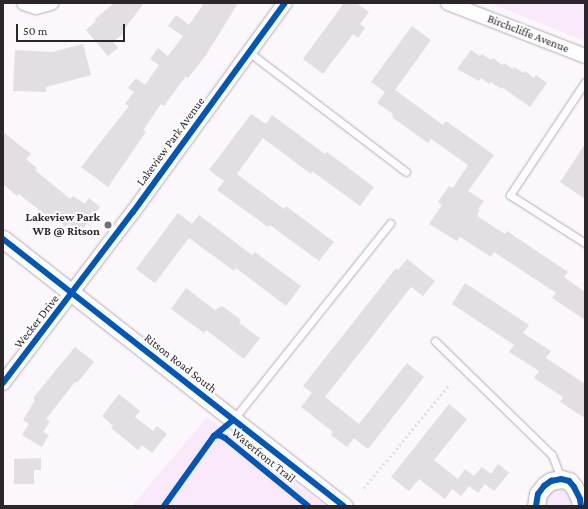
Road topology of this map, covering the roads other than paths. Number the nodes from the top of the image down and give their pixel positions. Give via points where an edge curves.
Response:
1 (24, 3) edge
2 (51, 3) edge
3 (285, 3) edge
4 (448, 3) edge
5 (250, 53) junction
6 (585, 56) edge
7 (585, 82) edge
8 (406, 172) dead end
9 (390, 223) dead end
10 (3, 239) edge
11 (585, 243) edge
12 (73, 294) junction
13 (435, 341) dead end
14 (3, 383) edge
15 (234, 420) junction
16 (561, 479) junction
17 (344, 506) edge
18 (536, 506) edge
19 (581, 506) edge

1 - 2 street via 36,6
3 - 5 street, Lakeview Park Avenue
4 - 6 street, Birchcliffe Avenue
5 - 8 lane
5 - 12 street, Lakeview Park Avenue
7 - 11 lane via 510,195
9 - 15 lane
10 - 12 street, Ritson Road South
12 - 14 street, Wecker Drive
12 - 15 street, Ritson Road South
13 - 16 lane via 552,455
15 - 17 street, Ritson Road South
16 - 18 street via 544,486 538,494
16 - 19 street via 569,481 574,487

